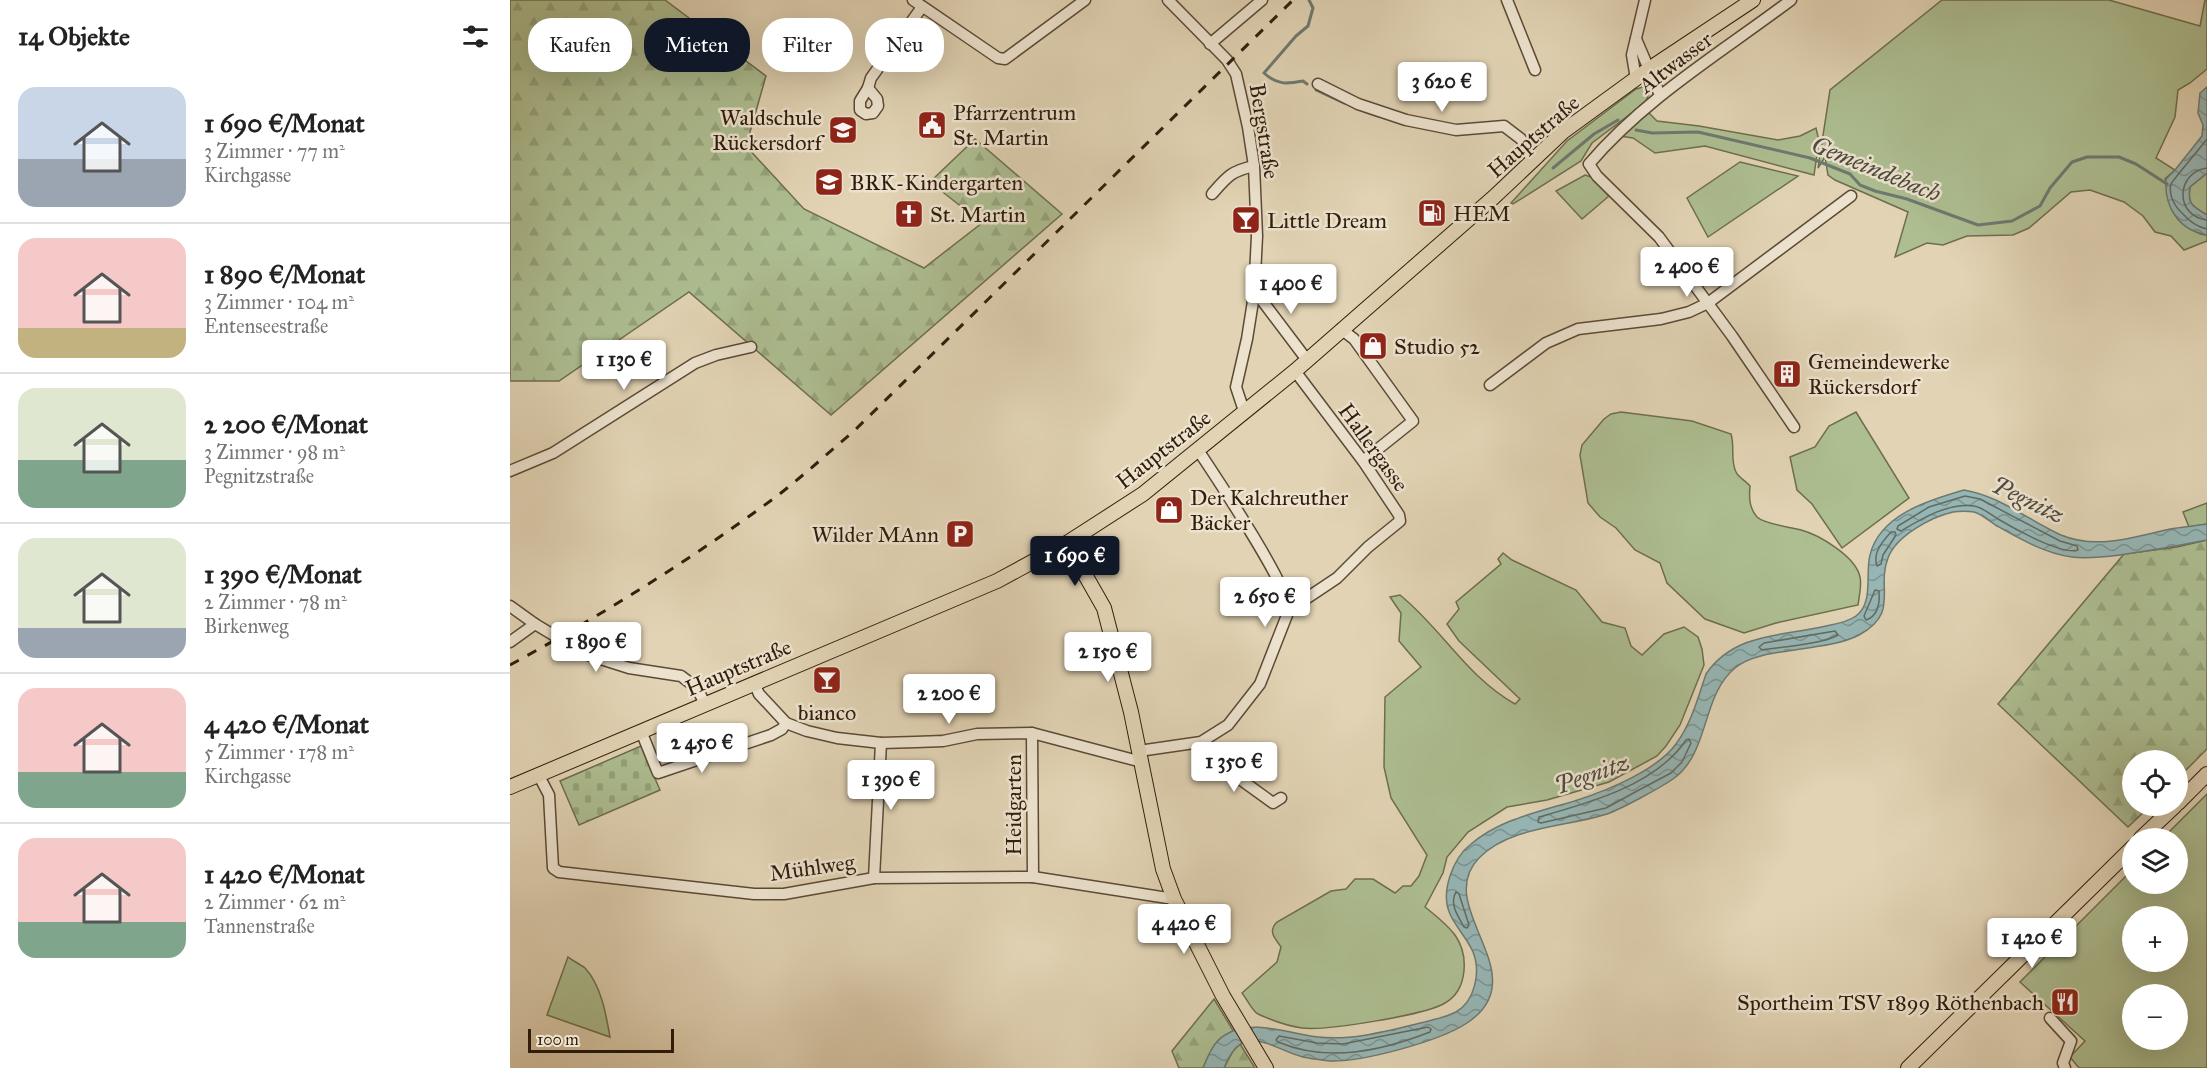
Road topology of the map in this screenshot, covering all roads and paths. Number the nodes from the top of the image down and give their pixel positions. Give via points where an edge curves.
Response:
1 (1085, 0) edge
2 (1168, 0) edge
3 (1262, 0) edge
4 (1507, 0) edge
5 (1645, 0) edge
6 (1753, 0) edge
7 (1791, 0) edge
8 (918, 3) edge
9 (1636, 39) junction
10 (1210, 44) junction
11 (1649, 69) junction
12 (1535, 70) dead end
13 (1636, 79) junction
14 (1318, 84) dead end
15 (868, 88) dead end
16 (1660, 95) junction
17 (1533, 162) junction
18 (1254, 166) junction
19 (1212, 194) dead end
20 (1851, 196) dead end
21 (1254, 295) junction
22 (1708, 303) junction
23 (1341, 329) junction
24 (751, 347) dead end
25 (1307, 360) junction
26 (1294, 371) junction
27 (1490, 385) dead end
28 (1244, 411) junction
29 (1794, 427) dead end
30 (1198, 450) junction
31 (1363, 461) junction
32 (510, 471) edge
33 (1067, 543) junction
34 (1289, 603) junction
35 (510, 606) edge
36 (535, 624) junction
37 (510, 642) edge
38 (754, 683) junction
39 (705, 704) junction
40 (786, 723) junction
41 (641, 731) junction
42 (1032, 733) junction
43 (1201, 742) junction
44 (881, 743) junction
45 (1140, 756) junction
46 (538, 774) junction
47 (2207, 774) edge
48 (510, 787) edge
49 (2188, 792) edge
50 (1281, 798) dead end
51 (2164, 816) edge
52 (2151, 828) edge
53 (2122, 858) edge
54 (1033, 877) junction
55 (874, 879) junction
56 (1174, 899) junction
57 (2050, 1018) dead end
58 (2061, 1066) edge
59 (1266, 1068) edge
60 (1908, 1068) edge

1 - 8 street via 1005,59
2 - 10 street, Bergstraße
3 - 10 street
4 - 12 street
5 - 9 street
6 - 11 main road, Hauptstraße
7 - 16 street, Altwasser
8 - 15 street
9 - 11 street
9 - 13 street via 1632,55
10 - 18 street, Bergstraße via 1236,74
11 - 13 main road, Hauptstraße
11 - 16 street
13 - 17 main road, Hauptstraße via 1564,131
14 - 17 street via 1358,104 1406,120 1456,130 1504,126 1521,139
16 - 22 street, Altwasser via 1589,164 1659,237
17 - 23 main road, Hauptstraße
18 - 19 street via 1228,175
18 - 21 street, Bergstraße
20 - 22 street
21 - 25 street
21 - 28 street, Bergstraße via 1236,387
22 - 27 street via 1661,319 1578,329 1546,343
22 - 29 street
23 - 25 main road, Hauptstraße
23 - 31 street via 1354,339 1413,420
24 - 32 street via 695,363 553,453
25 - 26 main road, Hauptstraße
26 - 28 main road, Hauptstraße
26 - 31 street, Hallergasse
28 - 30 main road, Hauptstraße
30 - 33 main road, Hauptstraße via 1143,494
30 - 34 street
31 - 34 street, Hallergasse via 1400,521 1336,578 1298,604
33 - 38 main road, Hauptstraße via 997,581
33 - 45 main road via 1104,608
34 - 43 street via 1260,684 1228,725
35 - 36 street
36 - 37 street
36 - 39 street via 585,654 629,668 681,676 697,688
38 - 39 main road, Hauptstraße
38 - 40 street
39 - 41 main road, Hauptstraße
40 - 41 street via 771,735 658,773
40 - 44 street via 837,738
41 - 46 main road, Hauptstraße
42 - 44 street
42 - 45 street
42 - 54 street, Heidgarten
43 - 45 street
43 - 50 street via 1208,756 1273,803
44 - 55 street
45 - 56 main road via 1163,869
46 - 48 main road, Hauptstraße
46 - 55 street, Mühlweg via 549,795 553,868 559,872 754,894 784,894
47 - 49 main road
51 - 52 main road
53 - 60 main road
54 - 55 street, Mühlweg
54 - 56 street, Mühlweg
56 - 59 main road via 1222,996
57 - 58 street via 2071,1041

